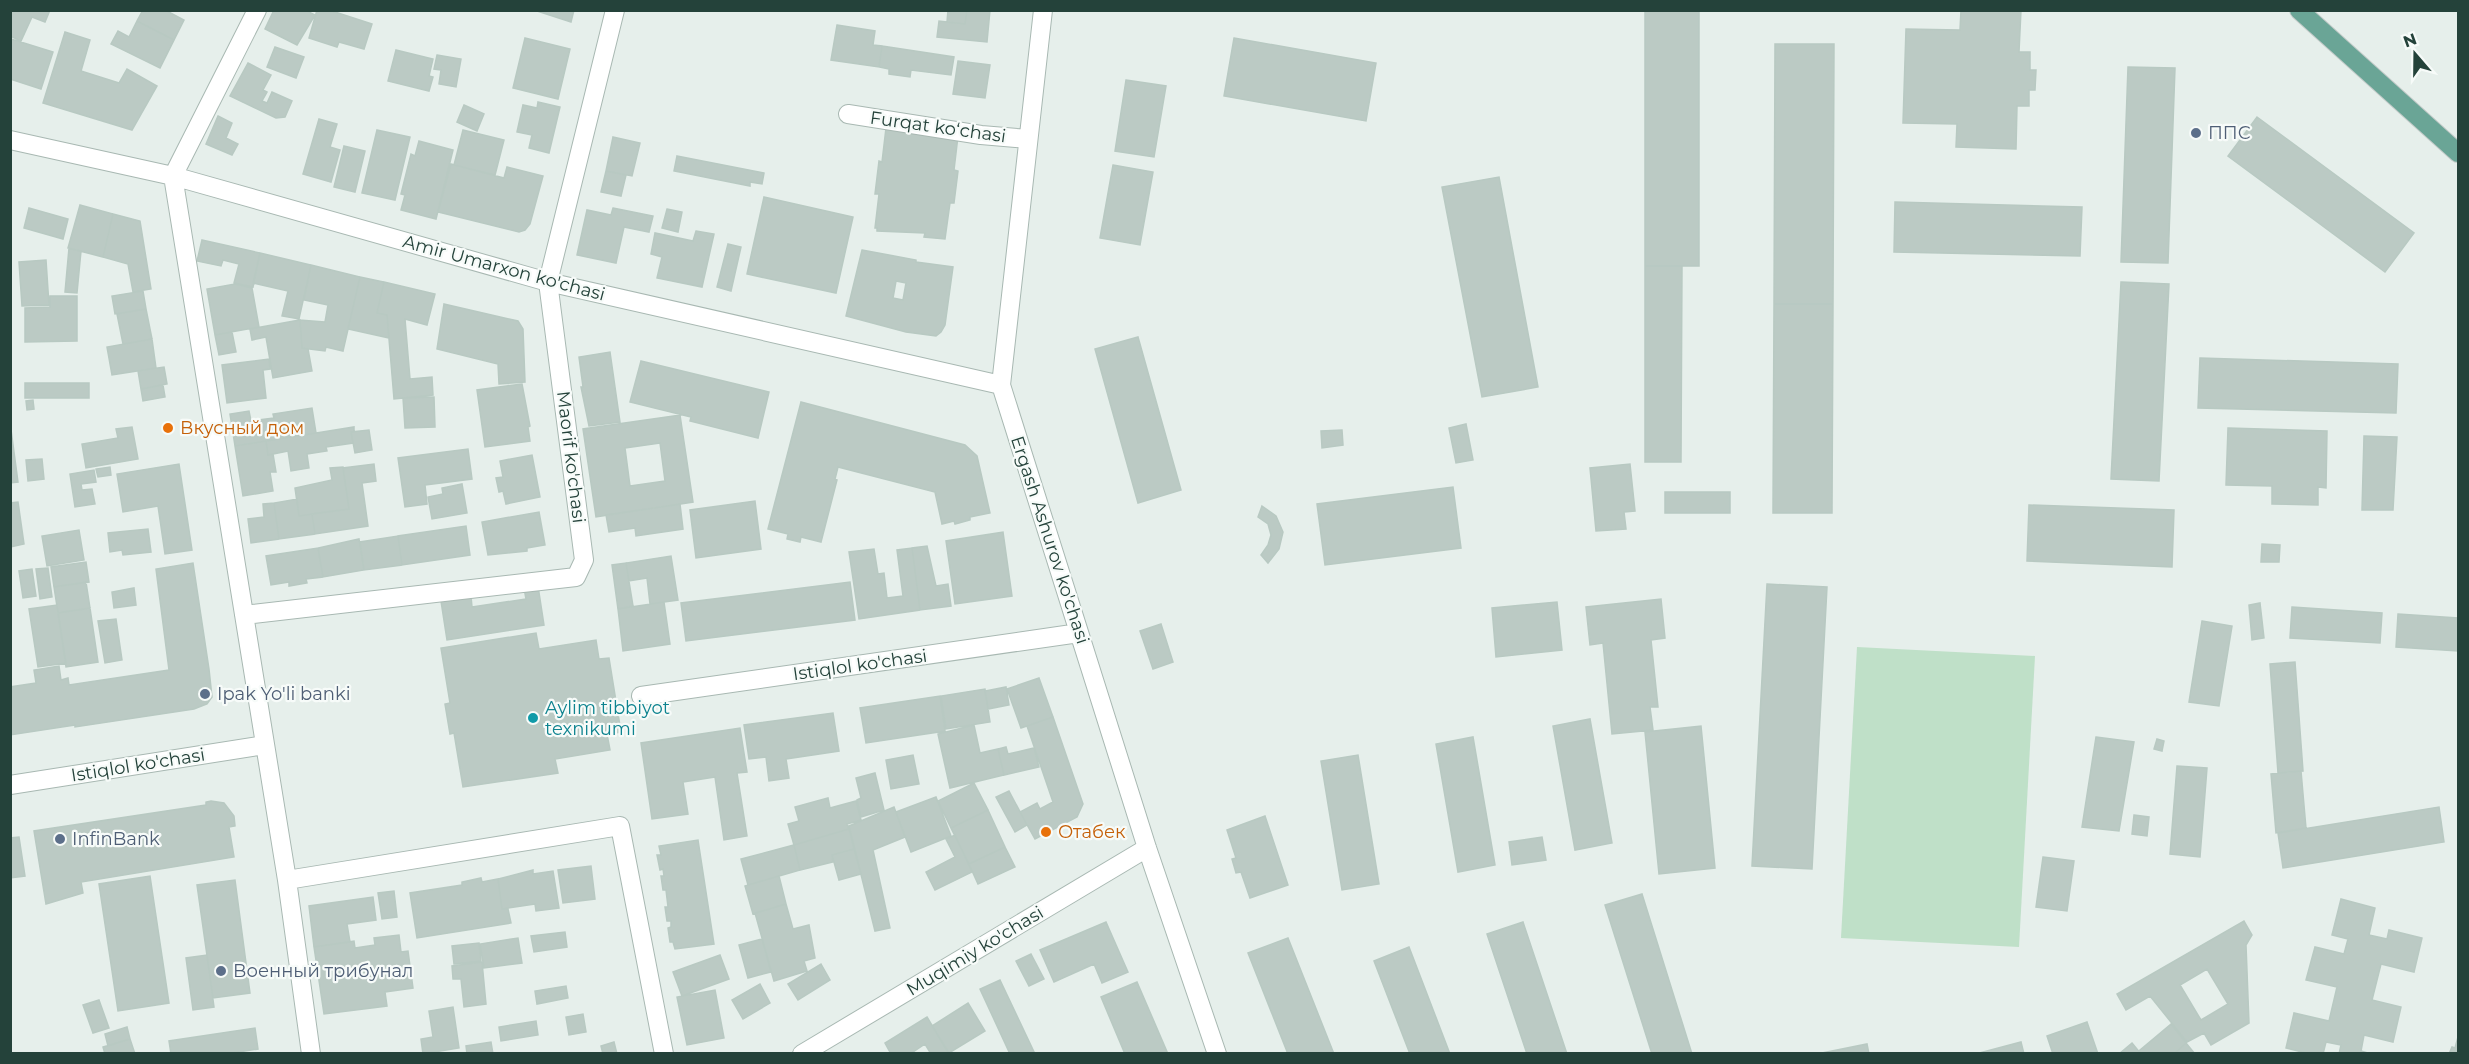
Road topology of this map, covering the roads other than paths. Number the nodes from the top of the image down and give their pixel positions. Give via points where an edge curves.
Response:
1 (256, 10) edge
2 (615, 10) edge
3 (1043, 10) edge
4 (2301, 12) edge
5 (848, 114) dead end
6 (1028, 139) junction
7 (10, 140) edge
8 (2458, 153) edge
9 (173, 176) junction
10 (548, 282) junction
11 (1000, 386) junction
12 (244, 615) junction
13 (1079, 633) junction
14 (641, 696) dead end
15 (265, 745) junction
16 (10, 785) edge
17 (1147, 848) junction
18 (287, 880) junction
19 (311, 1053) edge
20 (664, 1053) edge
21 (802, 1053) edge
22 (1217, 1053) edge

1 - 9 street
2 - 10 street, Maorif ko'chasi
3 - 6 street, Ergash Ashurov ko'chasi
4 - 8 main road
5 - 6 street, Furqat koʻchasi
6 - 11 street, Ergash Ashurov ko'chasi
7 - 9 street, Amir Umarxon ko'chasi
9 - 10 street, Amir Umarxon ko'chasi
9 - 12 street
10 - 11 street, Amir Umarxon ko'chasi
10 - 12 street, Maorif ko'chasi via 584,560 576,577
11 - 13 street, Ergash Ashurov ko'chasi
12 - 15 street
13 - 14 street, Istiqlol ko'chasi
13 - 17 street, Ergash Ashurov ko'chasi
15 - 16 street, Istiqlol ko'chasi
15 - 18 street
17 - 21 street, Muqimiy ko'chasi
17 - 22 street, Ergash Ashurov ko'chasi
18 - 19 street
18 - 20 street via 620,826

